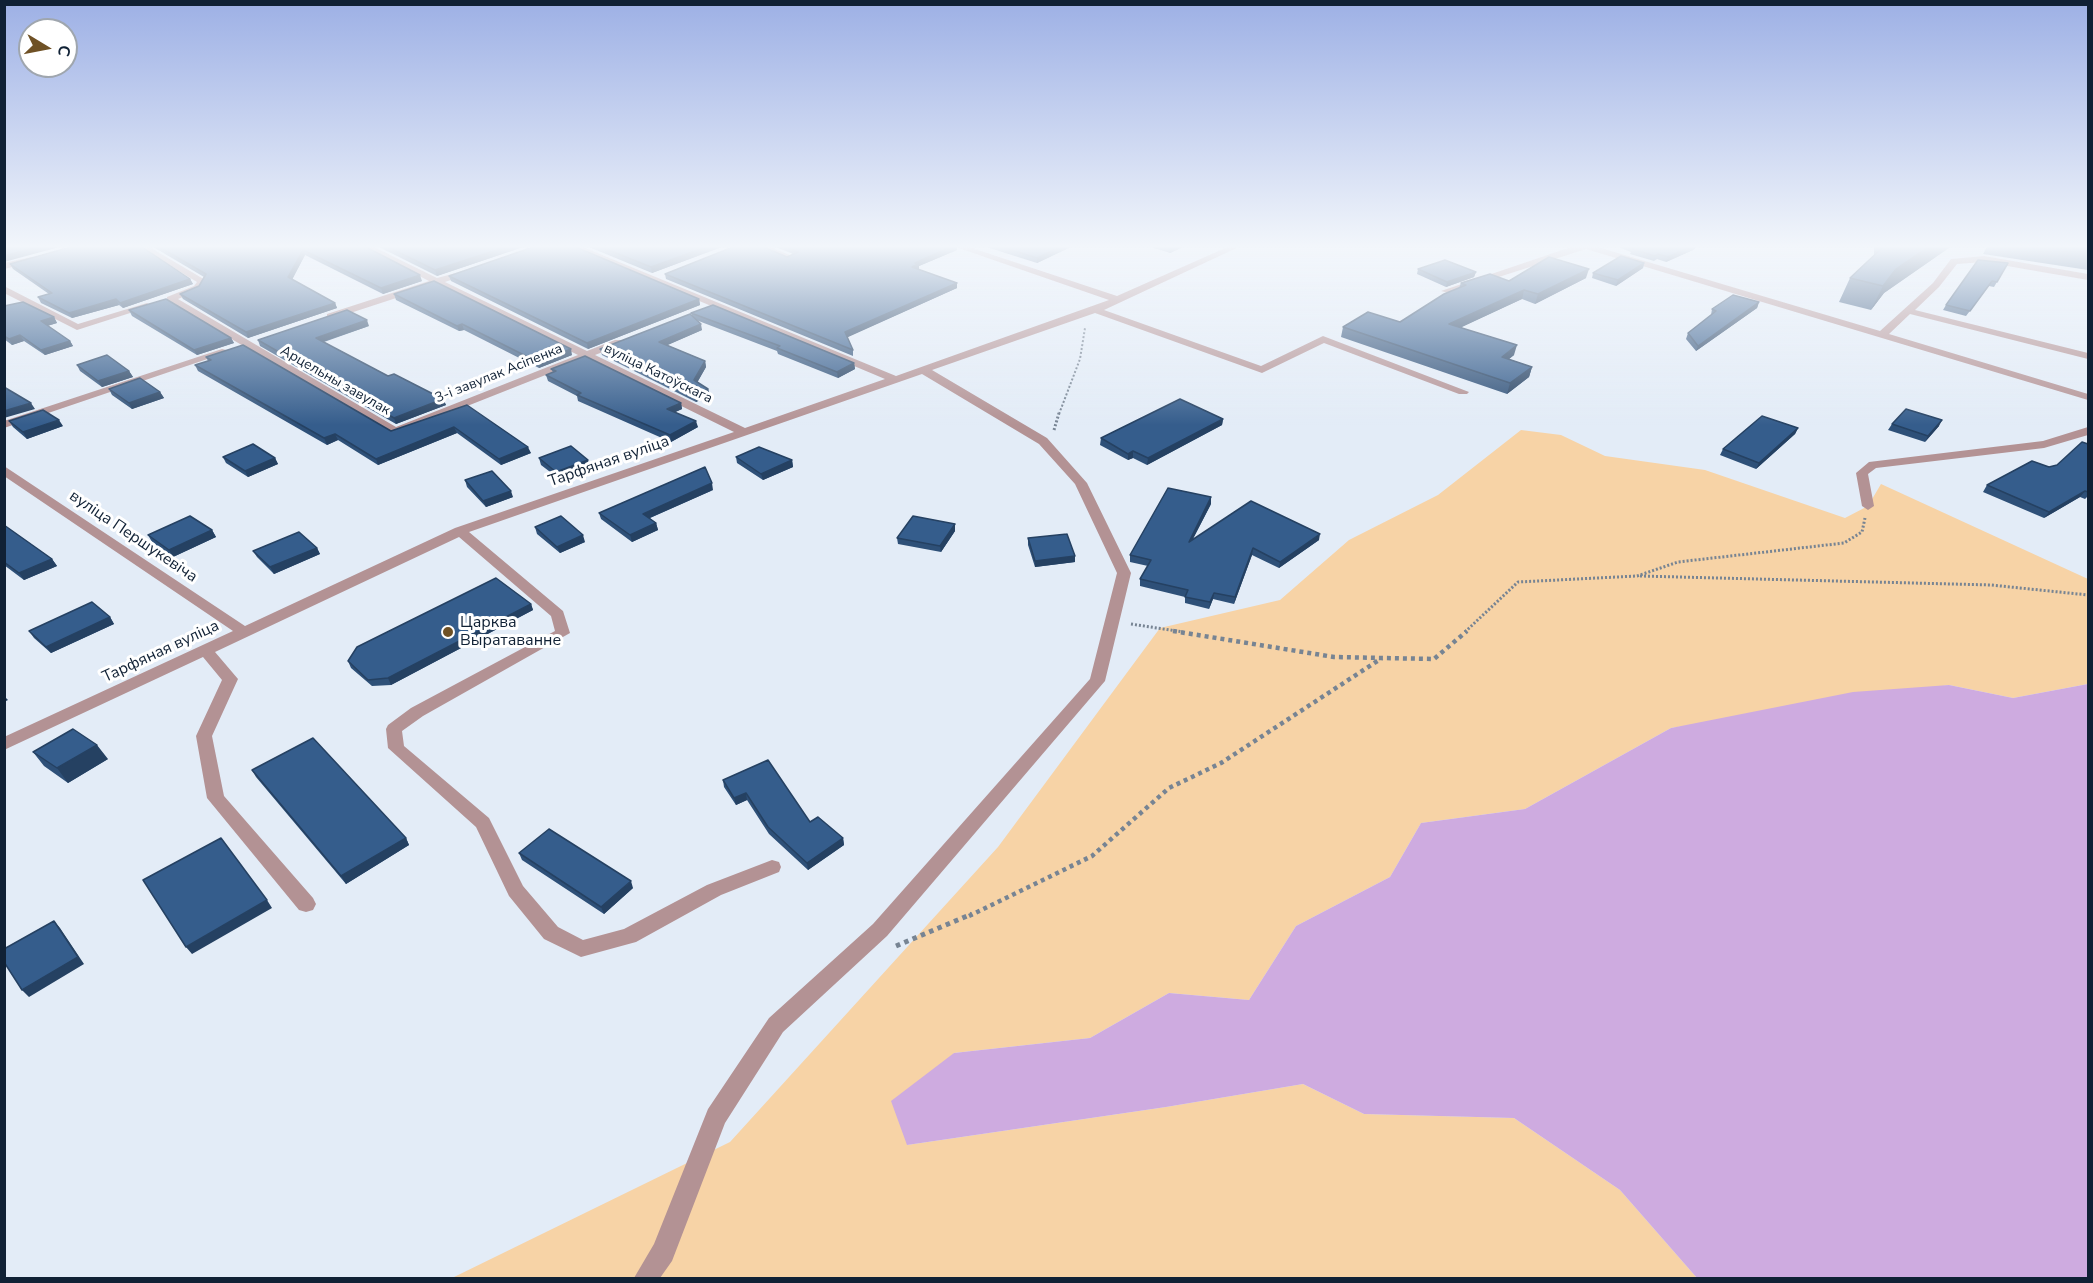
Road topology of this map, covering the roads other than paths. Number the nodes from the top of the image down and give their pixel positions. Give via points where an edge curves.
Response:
1 (24, 305) edge
2 (150, 305) edge
3 (180, 305) edge
4 (364, 305) edge
5 (488, 305) edge
6 (714, 305) joint
7 (1107, 305) edge
8 (1780, 305) edge
9 (1915, 305) edge
10 (1908, 311) junction
11 (1091, 312) junction
12 (693, 313) edge
13 (325, 318) edge
14 (1881, 335) junction
15 (630, 338) edge
16 (257, 341) edge
17 (246, 345) junction
18 (588, 355) junction
19 (2088, 356) edge
20 (922, 370) junction
21 (894, 379) junction
22 (1463, 392) dead end
23 (2088, 397) edge
24 (4, 425) edge
25 (395, 431) joint
26 (2088, 431) edge
27 (746, 433) junction
28 (4, 470) edge
29 (1868, 506) road end
30 (460, 531) junction
31 (243, 631) junction
32 (204, 649) junction
33 (4, 744) edge
34 (772, 867) dead end
35 (306, 904) dead end
36 (646, 1278) edge

1 - 2 street via 77,327
3 - 17 street, Арцельны завулак
4 - 13 street
5 - 18 street, вуліца Катоўскага
6 - 12 street
6 - 21 street
7 - 11 street, Тарфяная вуліца
8 - 14 street
9 - 10 street
10 - 14 street
10 - 19 street
11 - 20 street, Тарфяная вуліца
11 - 22 street via 1263,370 1323,339
14 - 23 street
15 - 18 street, 3-і завулак Асіпенка
16 - 17 street
17 - 24 street
17 - 25 street, Арцельны завулак
18 - 25 street, 3-і завулак Асіпенка
18 - 27 street, вуліца Катоўскага
20 - 21 street, Тарфяная вуліца
20 - 36 street via 1043,441 1081,483 1124,573 1097,681 880,930 776,1025 716,1117 663,1252
21 - 27 street, Тарфяная вуліца
26 - 29 street via 2044,444 1873,465 1862,473
27 - 30 street, Тарфяная вуліца
28 - 31 street, вуліца Першукевіча
30 - 31 street, Тарфяная вуліца
30 - 34 street via 558,614 563,633 417,712 394,729 396,748 483,823 516,891 551,933 581,949 629,936 714,890
31 - 32 street, Тарфяная вуліца
32 - 33 street, Тарфяная вуліца
32 - 35 street via 230,679 204,736 216,798

